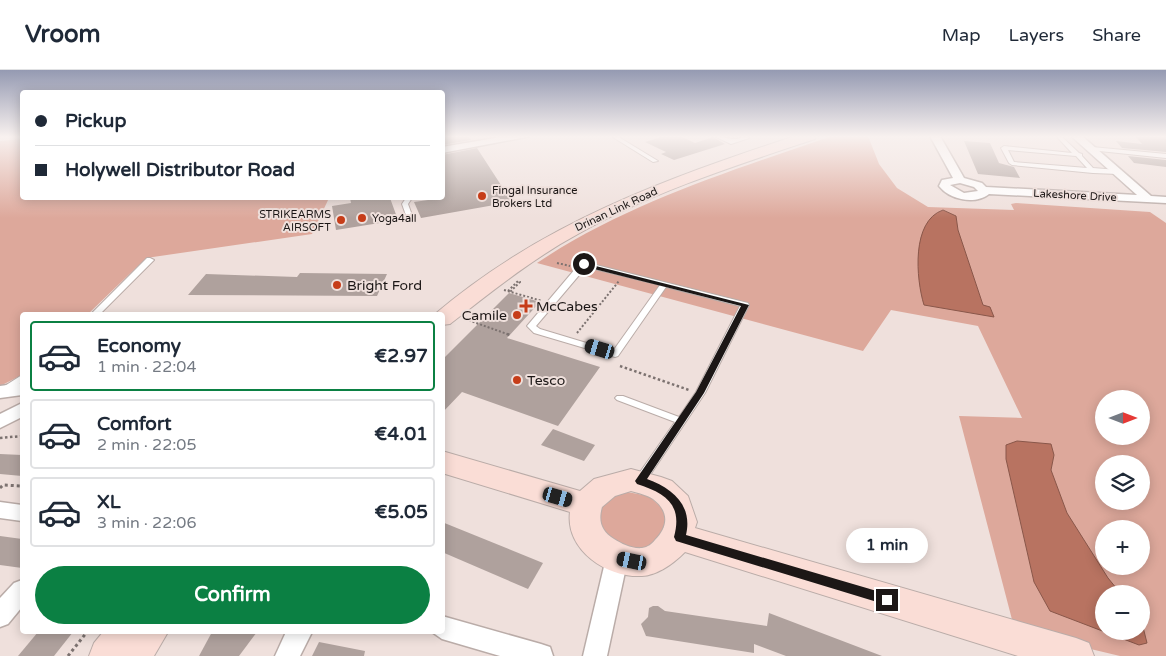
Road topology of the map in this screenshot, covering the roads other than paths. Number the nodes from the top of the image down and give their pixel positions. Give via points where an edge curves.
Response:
1 (713, 163) edge
2 (729, 163) edge
3 (951, 163) edge
4 (1016, 163) edge
5 (1086, 163) edge
6 (1108, 163) edge
7 (1093, 171) junction
8 (1118, 172) junction
9 (960, 180) junction
10 (984, 190) junction
11 (1148, 199) junction
12 (407, 200) edge
13 (1166, 200) edge
14 (410, 218) dead end
15 (150, 260) dead end
16 (664, 284) junction
17 (97, 312) edge
18 (436, 312) edge
19 (445, 317) edge
20 (20, 379) edge
21 (20, 389) edge
22 (1, 391) edge
23 (620, 398) dead end
24 (681, 421) junction
25 (445, 463) edge
26 (640, 481) junction
27 (587, 506) junction
28 (0, 510) edge
29 (20, 512) edge
30 (680, 537) junction
31 (617, 558) junction
32 (20, 592) edge
33 (0, 616) edge
34 (445, 628) edge
35 (124, 634) edge
36 (149, 634) edge
37 (299, 634) edge
38 (107, 656) edge
39 (133, 656) edge
40 (287, 656) edge
41 (541, 656) edge
42 (594, 656) edge
43 (1076, 656) edge

1 - 18 main road, Drinan Link Road via 649,185 579,217 483,276
2 - 19 main road, Drinan Link Road via 688,177 589,220 523,260
3 - 9 street
4 - 7 lane
5 - 7 lane
6 - 8 street
7 - 8 lane
8 - 11 street
9 - 10 street
9 - 10 street via 946,182 944,186 949,191 967,196 983,194
10 - 11 street, Lakeshore Drive
11 - 13 street, Lakeshore Drive
12 - 14 lane via 404,204
15 - 17 lane
16 - 16 lane via 615,354 533,329 532,323 584,264
16 - 24 lane via 745,305 700,393
20 - 22 lane
21 - 22 street
23 - 24 lane
24 - 26 lane
25 - 27 main road
26 - 27 main road via 616,481 593,495
26 - 30 main road via 660,488 672,497 680,510 683,524
27 - 31 main road via 584,517 592,541
28 - 29 street
30 - 31 main road via 672,548 654,558 632,561
30 - 43 main road
31 - 42 street
32 - 33 street
34 - 41 street
35 - 38 main road
36 - 39 main road
37 - 40 street

